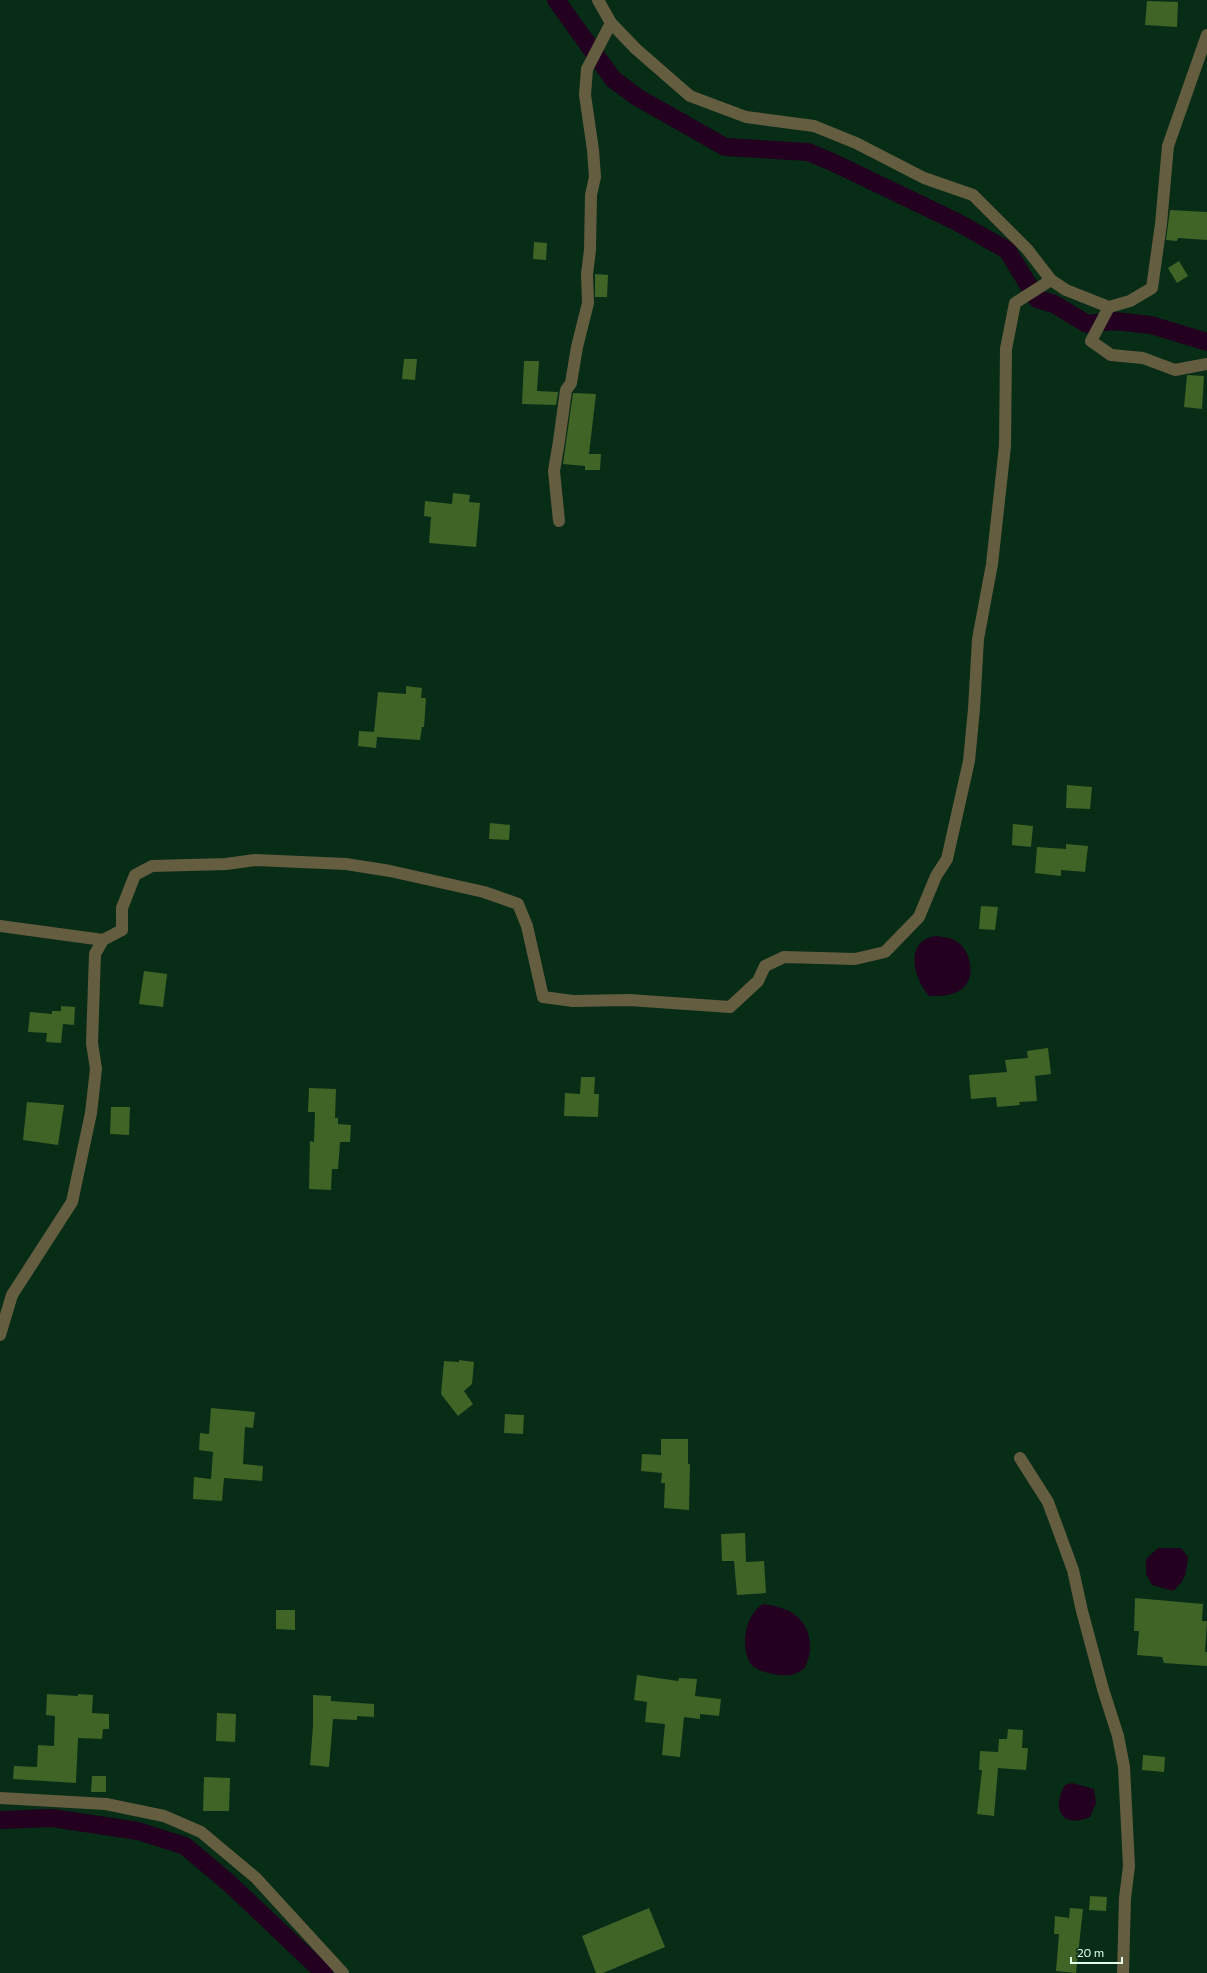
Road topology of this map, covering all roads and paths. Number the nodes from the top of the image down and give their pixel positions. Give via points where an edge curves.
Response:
1 (598, 0) edge
2 (608, 27) junction
3 (1207, 35) edge
4 (1051, 280) junction
5 (1109, 307) junction
6 (1207, 364) edge
7 (559, 521) dead end
8 (0, 926) edge
9 (103, 940) junction
10 (0, 1335) edge
11 (1020, 1458) dead end
12 (0, 1798) edge
13 (343, 1973) edge
14 (1123, 1973) edge

1 - 2 street
2 - 4 street via 690,96 746,117 814,126 924,178 973,195 1027,249
2 - 7 street via 587,69 585,95 595,177 591,195 588,303 571,383 566,390 554,471
3 - 5 street via 1168,146 1152,288 1130,301
4 - 5 street via 1066,290
4 - 9 street via 1015,303 1006,348 1005,446 992,564 978,639 969,761 947,859 936,876 919,917 885,952 856,958 784,957 765,966 758,980 730,1007 629,1000 573,1001 542,997 527,926 518,904 484,892 390,871 346,864 255,860 226,864 152,866 135,875 122,908 122,930
5 - 6 street via 1091,341 1111,355 1143,358 1175,370
8 - 9 street
9 - 10 street via 96,954 92,1043 96,1068 91,1113 72,1202 12,1295
11 - 14 street via 1048,1502 1073,1570 1103,1690 1118,1736 1124,1767 1129,1866 1125,1898
12 - 13 street via 106,1804 164,1816 201,1832 256,1878

